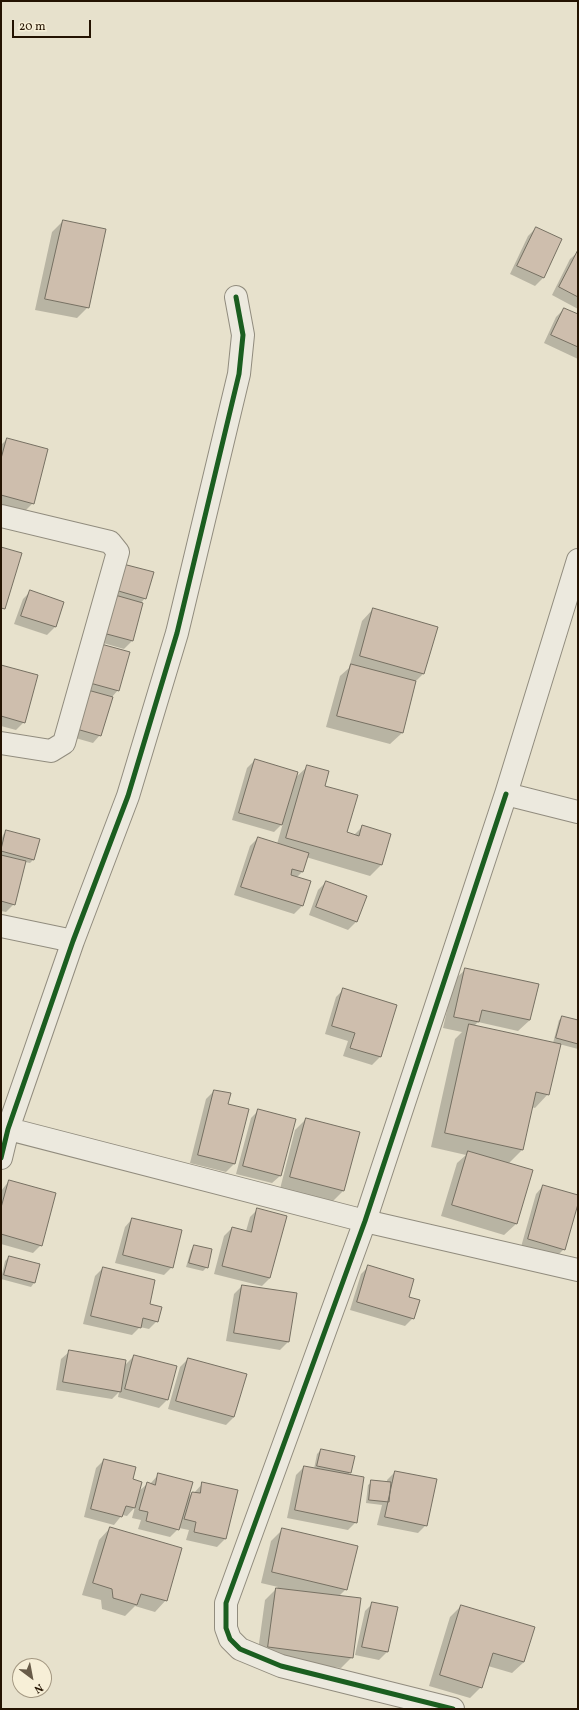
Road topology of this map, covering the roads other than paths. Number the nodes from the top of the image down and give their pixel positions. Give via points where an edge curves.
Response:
1 (236, 297) dead end
2 (1, 516) edge
3 (578, 560) edge
4 (1, 743) edge
5 (506, 794) junction
6 (578, 812) edge
7 (1, 926) edge
8 (73, 941) junction
9 (5, 1128) edge
10 (1, 1158) edge
11 (364, 1221) junction
12 (578, 1270) edge
13 (453, 1709) edge

1 - 8 street via 243,335 239,374 177,634 128,796
2 - 4 street via 110,542 118,552 64,743 51,751
3 - 5 street
5 - 6 street
5 - 11 street
7 - 8 street
8 - 9 street
9 - 10 street
9 - 11 street
11 - 12 street
11 - 13 street via 233,1582 226,1603 226,1628 230,1639 240,1649 281,1666

